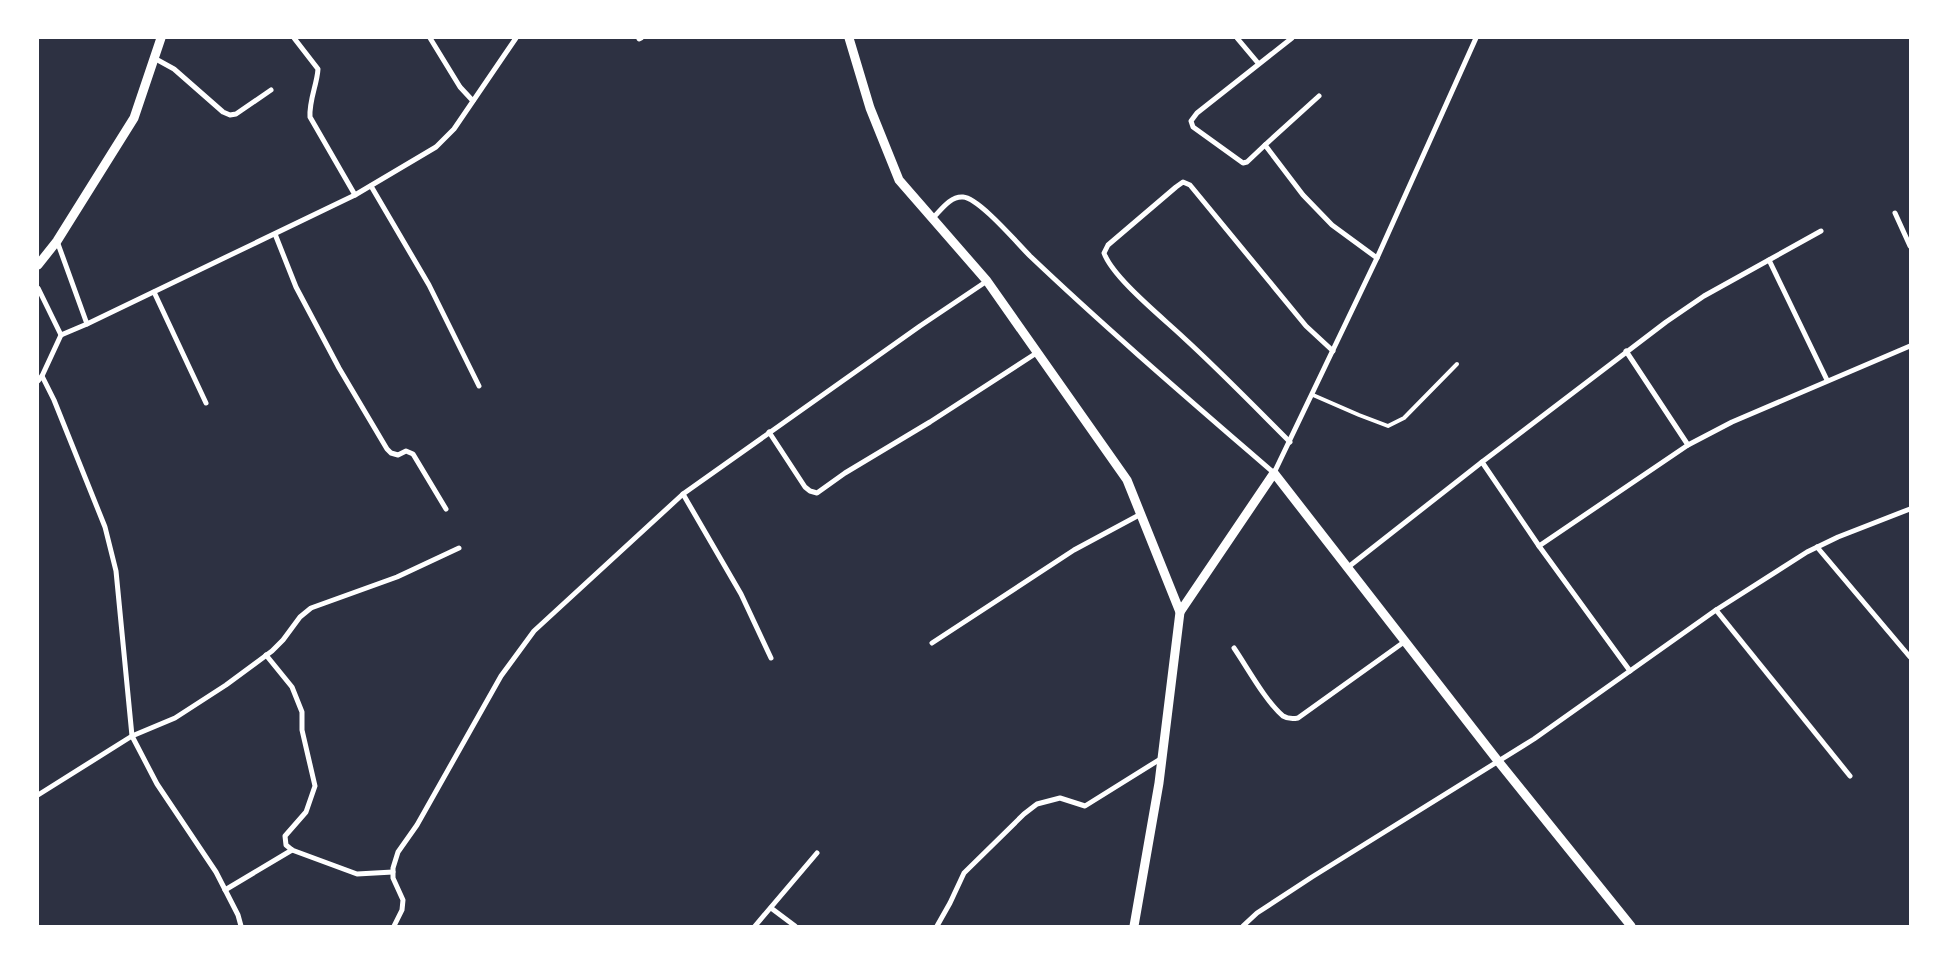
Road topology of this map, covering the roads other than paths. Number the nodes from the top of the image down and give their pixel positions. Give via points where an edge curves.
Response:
1 (161, 38) edge
2 (294, 38) edge
3 (430, 38) edge
4 (516, 38) edge
5 (848, 38) edge
6 (1237, 38) edge
7 (1292, 38) edge
8 (1476, 38) edge
9 (154, 58) junction
10 (1258, 63) junction
11 (271, 90) dead end
12 (1319, 96) dead end
13 (473, 101) junction
14 (1264, 145) junction
15 (372, 186) junction
16 (355, 196) junction
17 (1895, 212) dead end
18 (933, 218) junction
19 (1821, 231) dead end
20 (275, 234) junction
21 (57, 241) junction
22 (1910, 246) edge
23 (1377, 258) junction
24 (1769, 260) junction
25 (38, 265) edge
26 (987, 282) junction
27 (38, 288) edge
28 (154, 292) junction
29 (87, 324) junction
30 (61, 335) junction
31 (1910, 346) edge
32 (1038, 351) junction
33 (1333, 351) junction
34 (1626, 351) junction
35 (1457, 364) dead end
36 (42, 376) junction
37 (1827, 380) junction
38 (38, 381) edge
39 (479, 386) dead end
40 (1313, 395) junction
41 (206, 403) dead end
42 (769, 432) junction
43 (1290, 442) junction
44 (1688, 445) junction
45 (1482, 462) junction
46 (1274, 473) junction
47 (683, 494) junction
48 (446, 509) dead end
49 (1910, 509) edge
50 (1140, 514) junction
51 (1539, 546) junction
52 (459, 548) dead end
53 (1817, 548) junction
54 (1347, 568) junction
55 (1716, 610) junction
56 (1180, 612) junction
57 (1404, 642) junction
58 (932, 643) dead end
59 (1234, 648) dead end
60 (266, 655) junction
61 (1910, 657) edge
62 (771, 658) dead end
63 (1630, 671) junction
64 (132, 736) junction
65 (1162, 758) junction
66 (1498, 762) junction
67 (1850, 776) dead end
68 (38, 794) edge
69 (292, 850) junction
70 (817, 853) dead end
71 (393, 872) junction
72 (225, 890) junction
73 (771, 908) junction
74 (241, 926) edge
75 (394, 926) edge
76 (755, 926) edge
77 (795, 926) edge
78 (936, 926) edge
79 (1134, 926) edge
80 (1243, 926) edge
81 (1631, 926) edge

1 - 9 street
2 - 16 street via 318,69 309,107 310,117
3 - 13 street
4 - 13 street
5 - 18 street via 870,108 899,180
6 - 10 street
7 - 10 street
8 - 23 street
9 - 11 street via 174,69 230,116
9 - 21 street via 134,118
10 - 14 street via 1191,121 1193,127 1243,163
12 - 14 street
13 - 15 street via 454,129 436,146
14 - 23 street via 1303,195 1332,225
15 - 16 street
15 - 39 street via 429,284
16 - 20 street
17 - 22 street
18 - 26 street
18 - 46 street via 953,199 963,197 976,202 1128,346
19 - 24 street
20 - 28 street
20 - 48 street via 296,287 386,449 398,455 406,451 413,454
21 - 25 street
21 - 29 street
23 - 33 street
24 - 34 street via 1704,296
24 - 37 street
26 - 32 street
26 - 42 street
27 - 30 street
28 - 29 street
28 - 41 street
29 - 30 street
30 - 36 street
31 - 37 street
32 - 42 street via 817,493 805,486
32 - 50 street via 1127,480
33 - 40 street
33 - 43 street via 1306,326 1190,185 1183,182 1108,245 1104,253 1112,268 1153,310
34 - 44 street
34 - 45 street
35 - 40 lane via 1404,418 1388,426
36 - 38 street
36 - 64 street via 108,536 116,571
37 - 44 street
40 - 43 street
42 - 47 street
43 - 46 street
44 - 51 street
45 - 51 street
45 - 54 street
46 - 54 street
46 - 56 street
47 - 62 street via 741,594
47 - 71 street via 534,631 501,676 426,810 398,852
49 - 53 street
50 - 56 street
50 - 58 street via 1074,550
51 - 63 street
52 - 60 street via 397,577 311,608
53 - 55 street
53 - 61 street
54 - 57 street
55 - 63 street
55 - 67 street
56 - 65 street
57 - 59 street via 1298,718 1291,719 1271,702
57 - 66 street
60 - 64 street via 175,718
60 - 69 street via 292,687 302,712 302,730 314,786 306,812 285,836 286,845
63 - 66 street
64 - 68 street
64 - 72 street via 157,784
65 - 78 street via 1085,806 1060,798 1037,804 964,873
65 - 79 street
66 - 80 street via 1312,877
66 - 81 street
69 - 71 street via 357,874
69 - 72 street
70 - 73 street
71 - 75 street via 403,900
72 - 74 street
73 - 76 street
73 - 77 street

